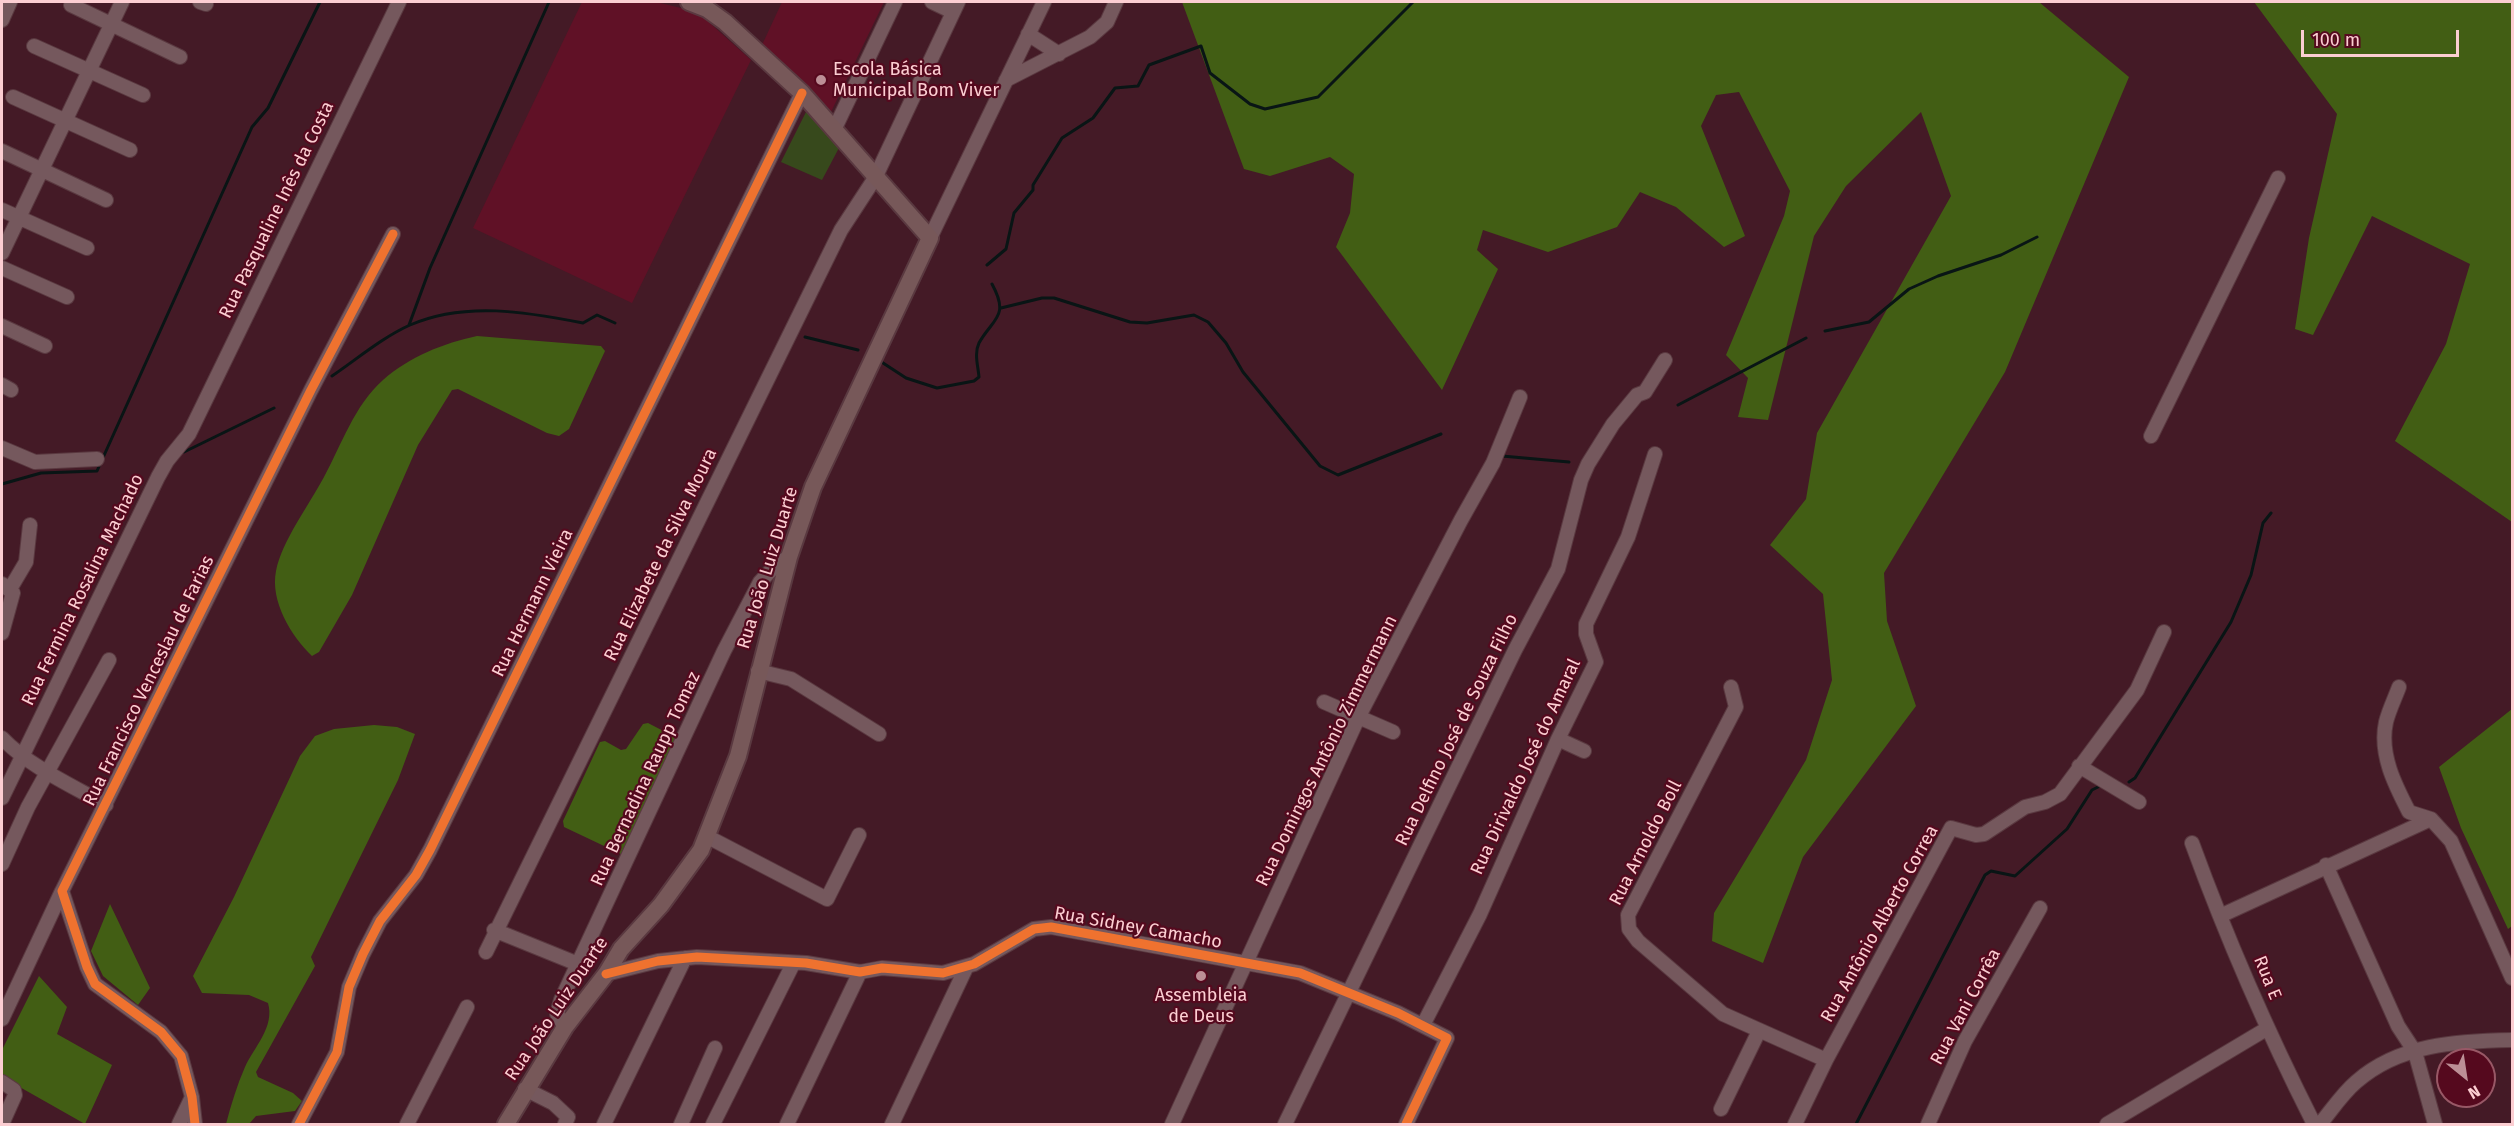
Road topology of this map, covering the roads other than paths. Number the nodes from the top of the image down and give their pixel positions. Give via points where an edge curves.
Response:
1 (10, 2) edge
2 (122, 2) edge
3 (399, 2) edge
4 (895, 2) edge
5 (932, 2) edge
6 (1044, 2) edge
7 (1116, 2) edge
8 (696, 3) edge
9 (71, 5) dead end
10 (956, 7) edge
11 (2, 20) edge
12 (112, 23) junction
13 (1028, 34) junction
14 (34, 46) dead end
15 (1059, 54) junction
16 (180, 57) dead end
17 (88, 72) junction
18 (1006, 80) junction
19 (802, 93) junction
20 (142, 94) dead end
21 (14, 97) dead end
22 (67, 122) junction
23 (835, 128) junction
24 (130, 150) dead end
25 (2, 152) edge
26 (42, 169) junction
27 (875, 178) junction
28 (2278, 178) dead end
29 (106, 200) dead end
30 (2, 210) edge
31 (16, 218) junction
32 (393, 234) dead end
33 (930, 238) junction
34 (87, 248) dead end
35 (2, 253) edge
36 (2, 268) edge
37 (67, 297) dead end
38 (2, 326) edge
39 (45, 346) dead end
40 (1665, 360) dead end
41 (1520, 397) dead end
42 (189, 434) joint
43 (2151, 436) dead end
44 (2, 448) edge
45 (1655, 454) dead end
46 (97, 459) dead end
47 (30, 525) dead end
48 (789, 557) junction
49 (6, 587) edge
50 (2164, 632) dead end
51 (2, 633) edge
52 (109, 660) dead end
53 (758, 671) junction
54 (1731, 687) dead end
55 (2399, 687) dead end
56 (1324, 702) dead end
57 (1359, 716) junction
58 (1393, 732) dead end
59 (879, 734) dead end
60 (2, 738) edge
61 (1558, 739) junction
62 (1584, 751) dead end
63 (22, 755) junction
64 (2079, 766) junction
65 (47, 771) junction
66 (2, 798) edge
67 (2139, 802) dead end
68 (106, 805) junction
69 (2431, 819) junction
70 (859, 835) dead end
71 (708, 837) junction
72 (2192, 843) dead end
73 (2, 864) edge
74 (2326, 865) junction
75 (63, 891) junction
76 (2040, 908) dead end
77 (2220, 916) junction
78 (494, 930) junction
79 (486, 952) dead end
80 (686, 958) junction
81 (578, 964) junction
82 (793, 964) junction
83 (1246, 964) junction
84 (966, 968) junction
85 (860, 972) junction
86 (606, 974) junction
87 (2512, 978) edge
88 (1348, 992) junction
89 (466, 1007) dead end
90 (2, 1019) edge
91 (1423, 1025) junction
92 (565, 1026) junction
93 (2268, 1028) junction
94 (1759, 1031) junction
95 (2512, 1040) edge
96 (715, 1048) dead end
97 (2415, 1052) junction
98 (1826, 1060) junction
99 (2, 1082) edge
100 (525, 1089) junction
101 (192, 1097) junction
102 (1721, 1109) dead end
103 (2, 1125) edge
104 (179, 1125) edge
105 (195, 1125) edge
106 (299, 1125) edge
107 (407, 1125) edge
108 (506, 1125) edge
109 (565, 1125) edge
110 (604, 1125) edge
111 (681, 1125) edge
112 (713, 1125) edge
113 (787, 1125) edge
114 (892, 1125) edge
115 (1172, 1125) edge
116 (1285, 1125) edge
117 (1407, 1125) edge
118 (1795, 1125) edge
119 (1928, 1125) edge
120 (2107, 1125) edge
121 (2314, 1125) edge
122 (2320, 1125) edge
123 (2434, 1125) edge

1 - 11 street
2 - 12 street
3 - 42 street, Rua Pasqualine Inês da Costa
4 - 23 street
5 - 10 street
6 - 13 street, Rua João Luiz Duarte
7 - 15 street via 1100,30
8 - 19 main road via 725,22
9 - 12 street
10 - 27 street, Rua Elizabete da Silva Moura
12 - 16 street
12 - 17 street
13 - 15 street
13 - 18 street, Rua João Luiz Duarte
14 - 17 street
15 - 18 street
17 - 20 street
17 - 22 street
18 - 33 street, Rua João Luiz Duarte
19 - 23 main road
19 - 106 street, Rua Hermann Vieira via 430,850 380,921 363,954 348,987 337,1052
21 - 22 street
22 - 24 street
22 - 26 street
23 - 27 main road
25 - 26 street
26 - 29 street
26 - 31 street
27 - 33 main road
27 - 78 street, Rua Elizabete da Silva Moura via 841,230
28 - 43 street
30 - 31 street
31 - 34 street
31 - 35 street
32 - 68 street, Rua Francisco Venceslau de Farias via 311,390
33 - 48 main road, Rua João Luiz Duarte via 827,452
36 - 37 street
38 - 39 street
40 - 88 street, Rua Delfino José de Souza Filho via 1645,392 1637,395 1613,424 1588,464 1558,569
41 - 57 street, Rua Domingos Antônio Zimmermann via 1493,464
42 - 63 street, Rua Fermina Rosalina Machado via 158,477
44 - 46 street via 35,462
45 - 61 street, Rua Dirivaldo José do Amaral via 1631,529 1586,624 1596,662
47 - 49 street via 26,562
48 - 53 main road, Rua João Luiz Duarte
48 - 81 street, Rua Bernadina Raupp Tomaz via 760,582 724,651
49 - 51 street via 13,598
50 - 64 street, Rua Antônio Alberto Correa via 2137,690
52 - 65 street
53 - 59 street via 791,679
53 - 71 main road, Rua João Luiz Duarte via 735,766
54 - 94 street, Rua Arnoldo Boll via 1736,707 1627,922 1632,936 1690,987 1723,1014
55 - 69 street via 2386,724 2391,777 2409,812
56 - 57 street
57 - 58 street
57 - 83 street, Rua Domingos Antônio Zimmermann
60 - 63 street
61 - 62 street
61 - 91 street, Rua Dirivaldo José do Amaral via 1480,914
63 - 65 street
63 - 66 street, Rua Fermina Rosalina Machado
64 - 67 street
64 - 98 street, Rua Antônio Alberto Correa via 2054,799 2025,807 1994,829 1976,835 1951,828
65 - 68 street
65 - 73 street
68 - 75 street, Rua Francisco Venceslau de Farias
69 - 74 street
69 - 87 street via 2451,841
70 - 71 street via 827,899
71 - 86 main road, Rua João Luiz Duarte via 690,868 621,949
72 - 77 street, Rua E
74 - 77 street
74 - 97 street via 2398,1026
75 - 90 street, Rua Francisco Venceslau de Farias
75 - 101 street via 95,984 161,1032 174,1047 181,1056
76 - 119 street, Rua Vani Corrêa via 1965,1041
77 - 93 street, Rua E
78 - 79 street, Rua Elizabete da Silva Moura
78 - 81 street
80 - 82 street, Rua Sidney Camacho
80 - 86 street, Rua Sidney Camacho
80 - 110 street
81 - 92 street, Rua Bernadina Raupp Tomaz via 559,1007 559,1019
82 - 85 street, Rua Sidney Camacho via 820,964
82 - 112 street
83 - 84 street, Rua Sidney Camacho via 1051,927 1025,933
83 - 88 street, Rua Sidney Camacho via 1291,970
83 - 115 street, Rua Domingos Antônio Zimmermann
84 - 85 street, Rua Sidney Camacho via 943,973 882,968
84 - 114 street
85 - 113 street
86 - 92 main road, Rua João Luiz Duarte
88 - 91 street, Rua Sidney Camacho
88 - 116 street, Rua Delfino José de Souza Filho
89 - 107 street
91 - 117 street, Rua Sidney Camacho via 1447,1038
92 - 100 main road, Rua João Luiz Duarte
93 - 120 street
93 - 121 street, Rua E
94 - 98 street, Rua Arnoldo Boll
94 - 102 street
95 - 97 street via 2451,1042
96 - 111 street
97 - 122 street via 2392,1056 2368,1072 2353,1084
97 - 123 street
98 - 118 street, Rua Antônio Alberto Correa
99 - 103 street via 14,1089 15,1095
100 - 108 main road, Rua João Luiz Duarte
100 - 109 street via 564,1110 568,1117
101 - 104 street
101 - 105 street

